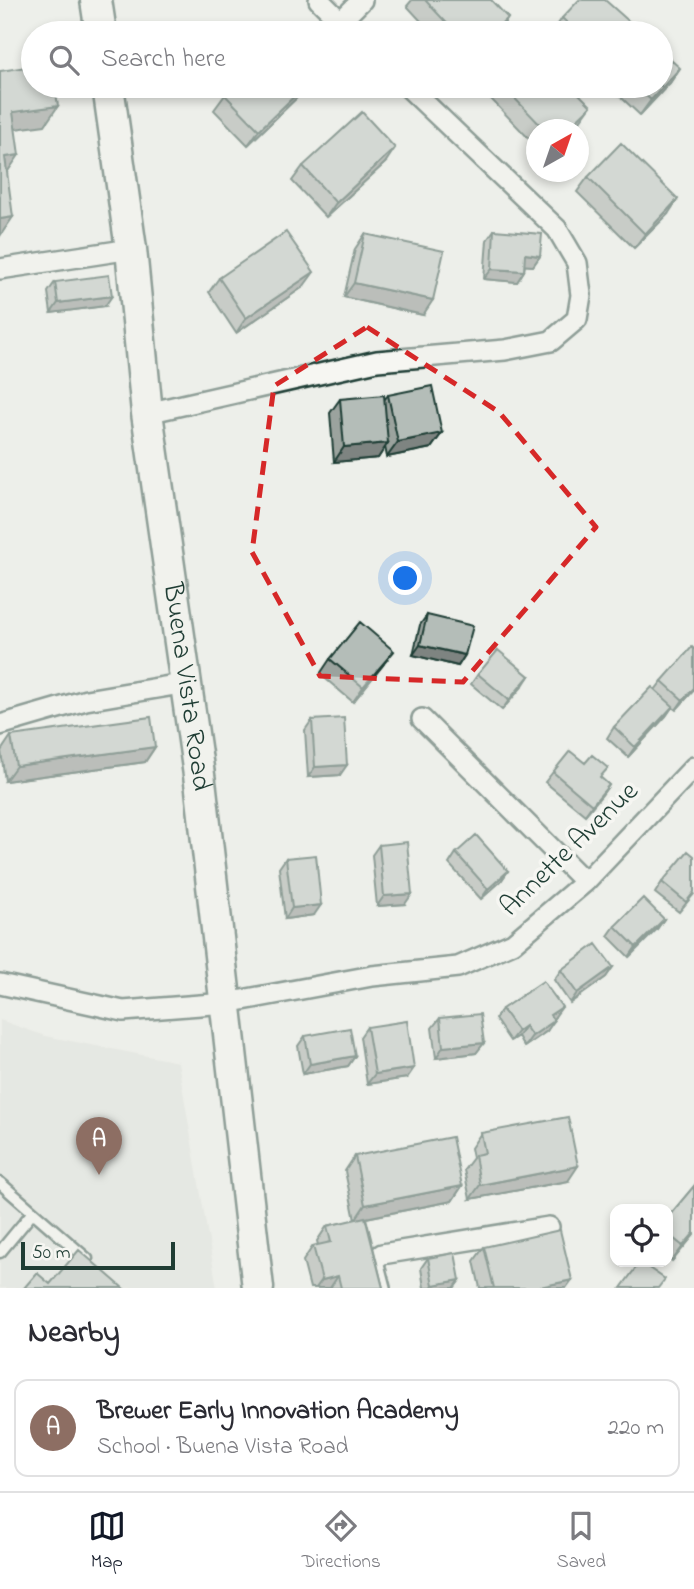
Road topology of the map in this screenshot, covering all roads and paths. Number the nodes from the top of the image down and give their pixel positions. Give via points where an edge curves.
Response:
1 (96, 0) edge
2 (319, 0) edge
3 (362, 0) edge
4 (99, 21) edge
5 (339, 21) edge
6 (350, 21) edge
7 (110, 98) edge
8 (420, 98) edge
9 (131, 249) junction
10 (0, 269) edge
11 (147, 413) junction
12 (187, 683) junction
13 (422, 719) dead end
14 (0, 725) edge
15 (694, 767) edge
16 (585, 882) junction
17 (0, 984) edge
18 (226, 1003) junction
19 (0, 1183) edge
20 (33, 1212) junction
21 (549, 1227) dead end
22 (0, 1252) edge
23 (91, 1262) edge
24 (258, 1288) edge
25 (380, 1288) edge

1 - 4 main road
2 - 5 street
3 - 6 street
7 - 9 main road, Buena Vista Road
8 - 11 street via 557,229 576,262 581,295 577,319 551,341 505,350 377,361
9 - 10 street
9 - 11 main road, Buena Vista Road
11 - 12 main road, Buena Vista Road
12 - 14 street via 86,700
12 - 18 main road, Buena Vista Road
13 - 16 street
15 - 16 street, Annette Avenue
16 - 18 street, Annette Avenue via 513,943 458,967 372,976
17 - 18 street, Annette Avenue via 123,1011
18 - 24 main road, Buena Vista Road
19 - 20 lane
20 - 22 lane
20 - 23 lane
21 - 25 street via 382,1254 373,1261

